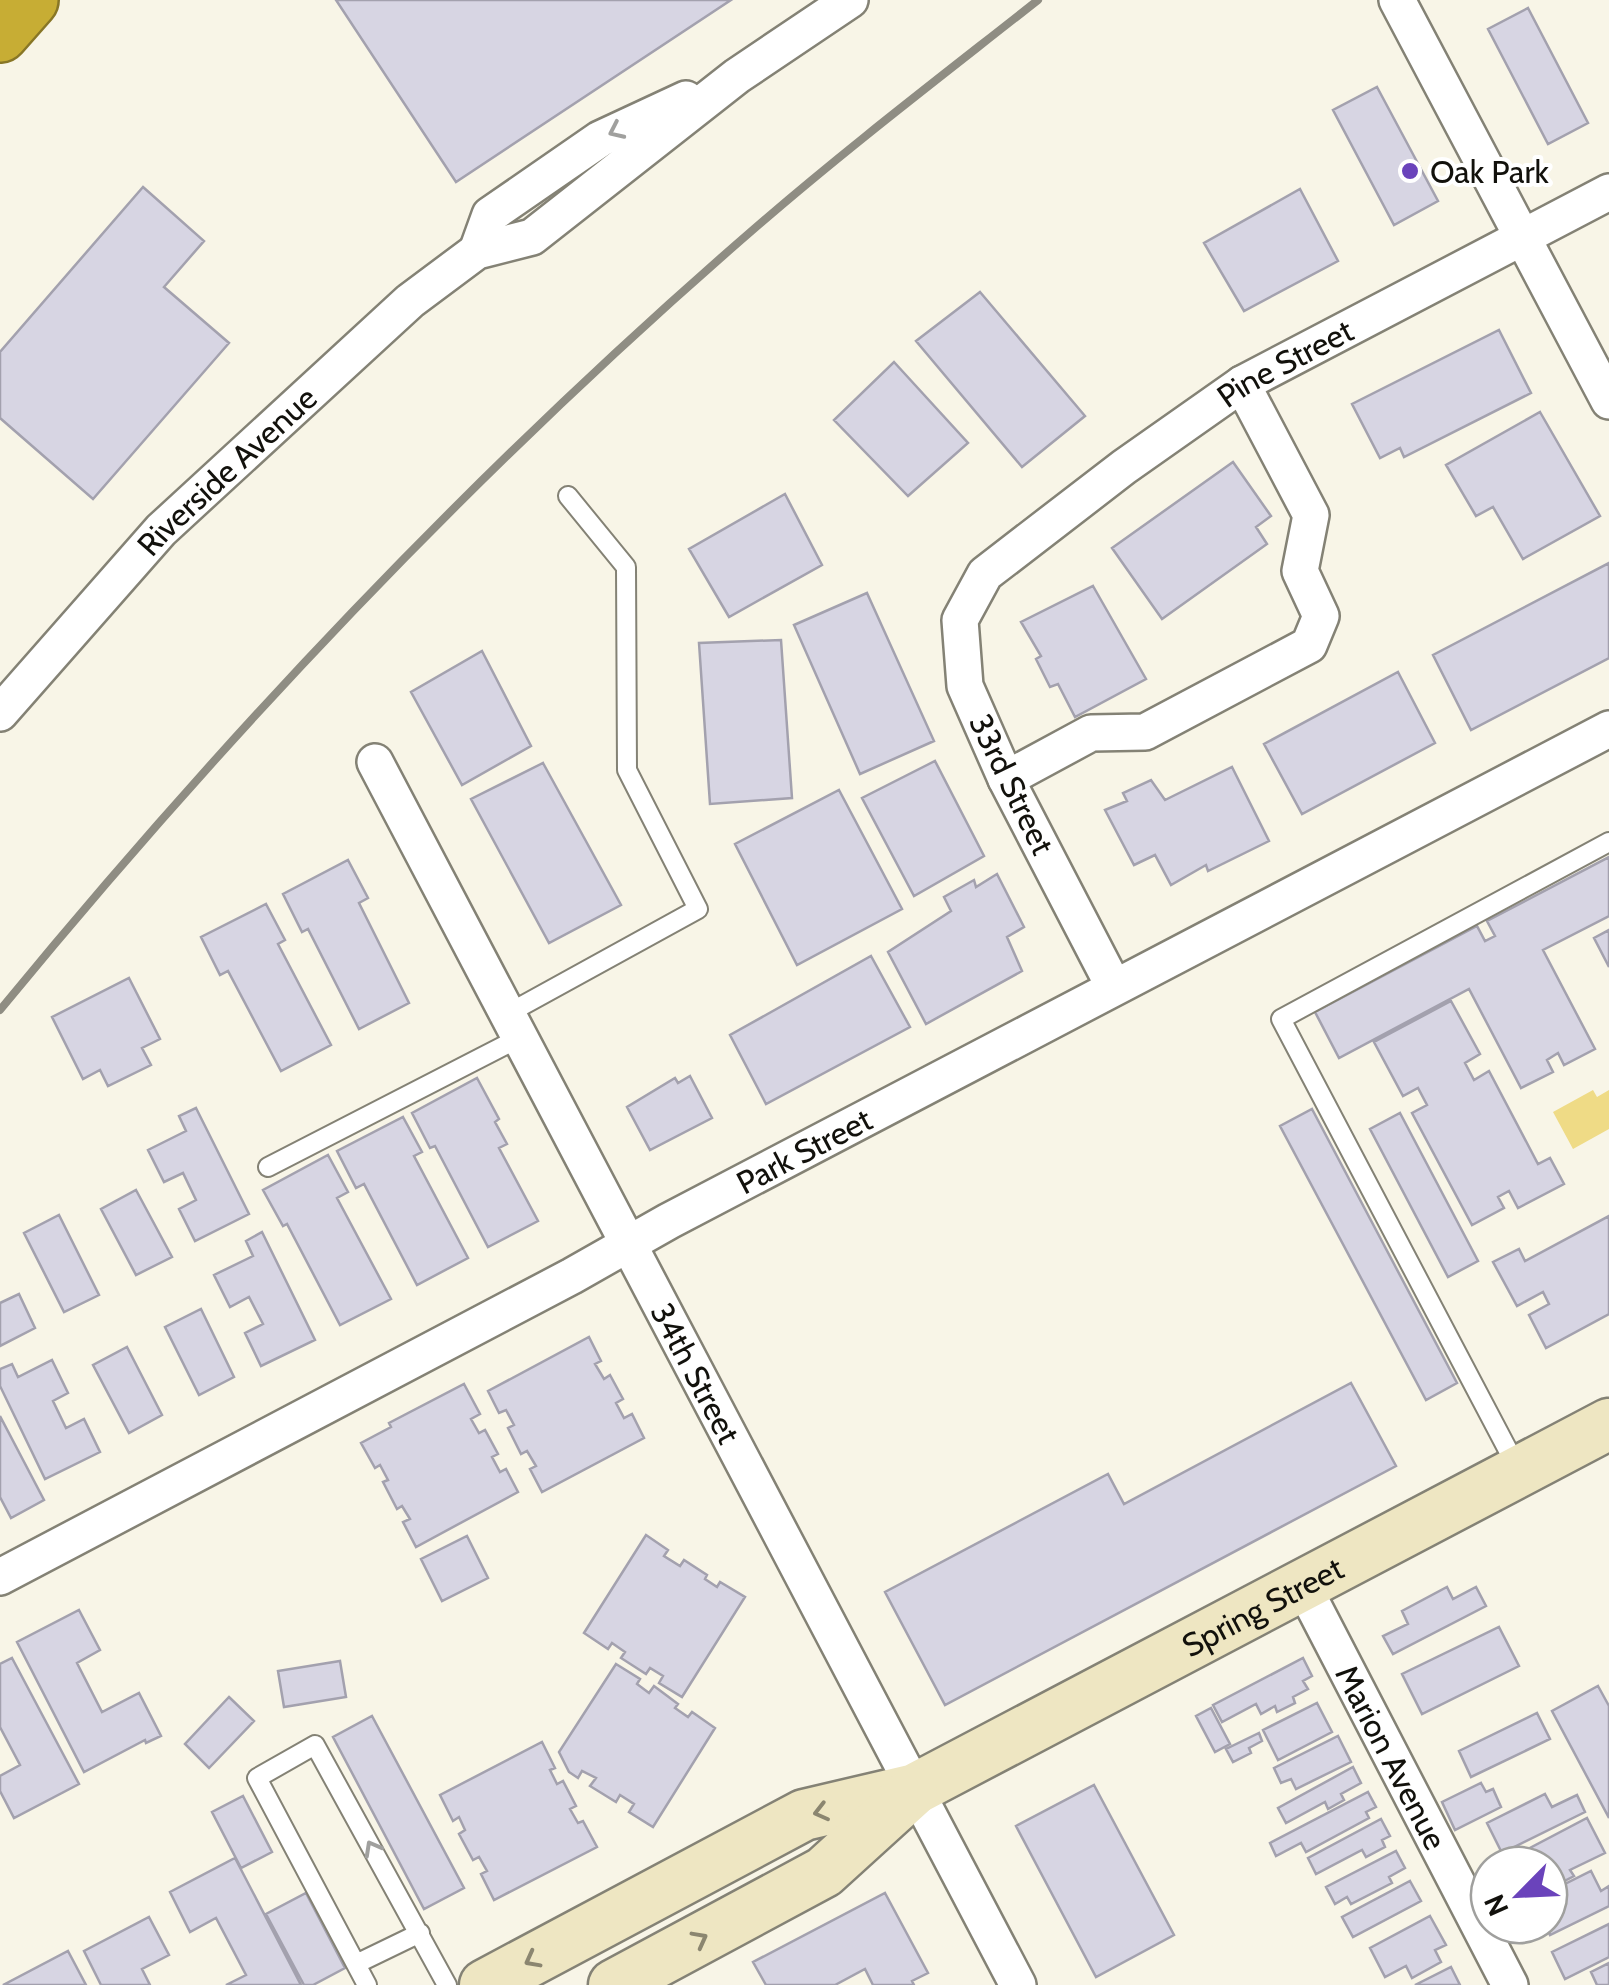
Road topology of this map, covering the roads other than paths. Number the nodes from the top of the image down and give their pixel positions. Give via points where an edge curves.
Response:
1 (30, 0) edge
2 (850, 0) edge
3 (1397, 0) edge
4 (0, 34) edge
5 (1609, 192) edge
6 (1523, 238) junction
7 (1242, 384) junction
8 (1609, 401) edge
9 (568, 496) dead end
10 (985, 574) joint
11 (0, 713) edge
12 (1609, 729) edge
13 (375, 762) dead end
14 (1006, 779) junction
15 (1609, 842) edge
16 (1114, 987) junction
17 (513, 1026) junction
18 (268, 1167) dead end
19 (628, 1246) junction
20 (1609, 1424) edge
21 (1519, 1471) junction
22 (0, 1577) edge
23 (1302, 1584) junction
24 (916, 1789) junction
25 (420, 1933) junction
26 (356, 1964) junction
27 (367, 1985) edge
28 (447, 1985) edge
29 (485, 1985) edge
30 (614, 1985) edge
31 (1018, 1985) edge
32 (1510, 1985) edge

1 - 4 highway
2 - 11 street, Riverside Avenue via 737,76 532,237 477,250 410,301 161,530
3 - 6 street
5 - 6 street, Pine Street
6 - 7 street, Pine Street
6 - 8 street
7 - 10 street, Pine Street
7 - 14 street via 1311,515 1300,570 1321,616 1309,645 1145,732 1091,733
9 - 17 lane via 626,567 627,770 698,909
10 - 14 street, 33rd Street via 960,620 965,686
12 - 16 street, Park Street
13 - 17 street, 34th Street
14 - 16 street, 33rd Street
15 - 21 lane via 1281,1018
16 - 19 street, Park Street
17 - 18 lane
17 - 19 street, 34th Street
19 - 22 street, Park Street
19 - 24 street, 34th Street
20 - 21 main road, Spring Street
21 - 23 main road, Spring Street
23 - 24 main road, Spring Street
23 - 32 street, Marion Avenue
24 -> 29 main road, Spring Street via 804,1815
30 -> 24 main road, Spring Street via 824,1872
24 - 31 street, 34th Street
25 - 26 lane
25 -> 26 lane via 316,1746 257,1778
25 - 28 lane
26 - 27 lane

